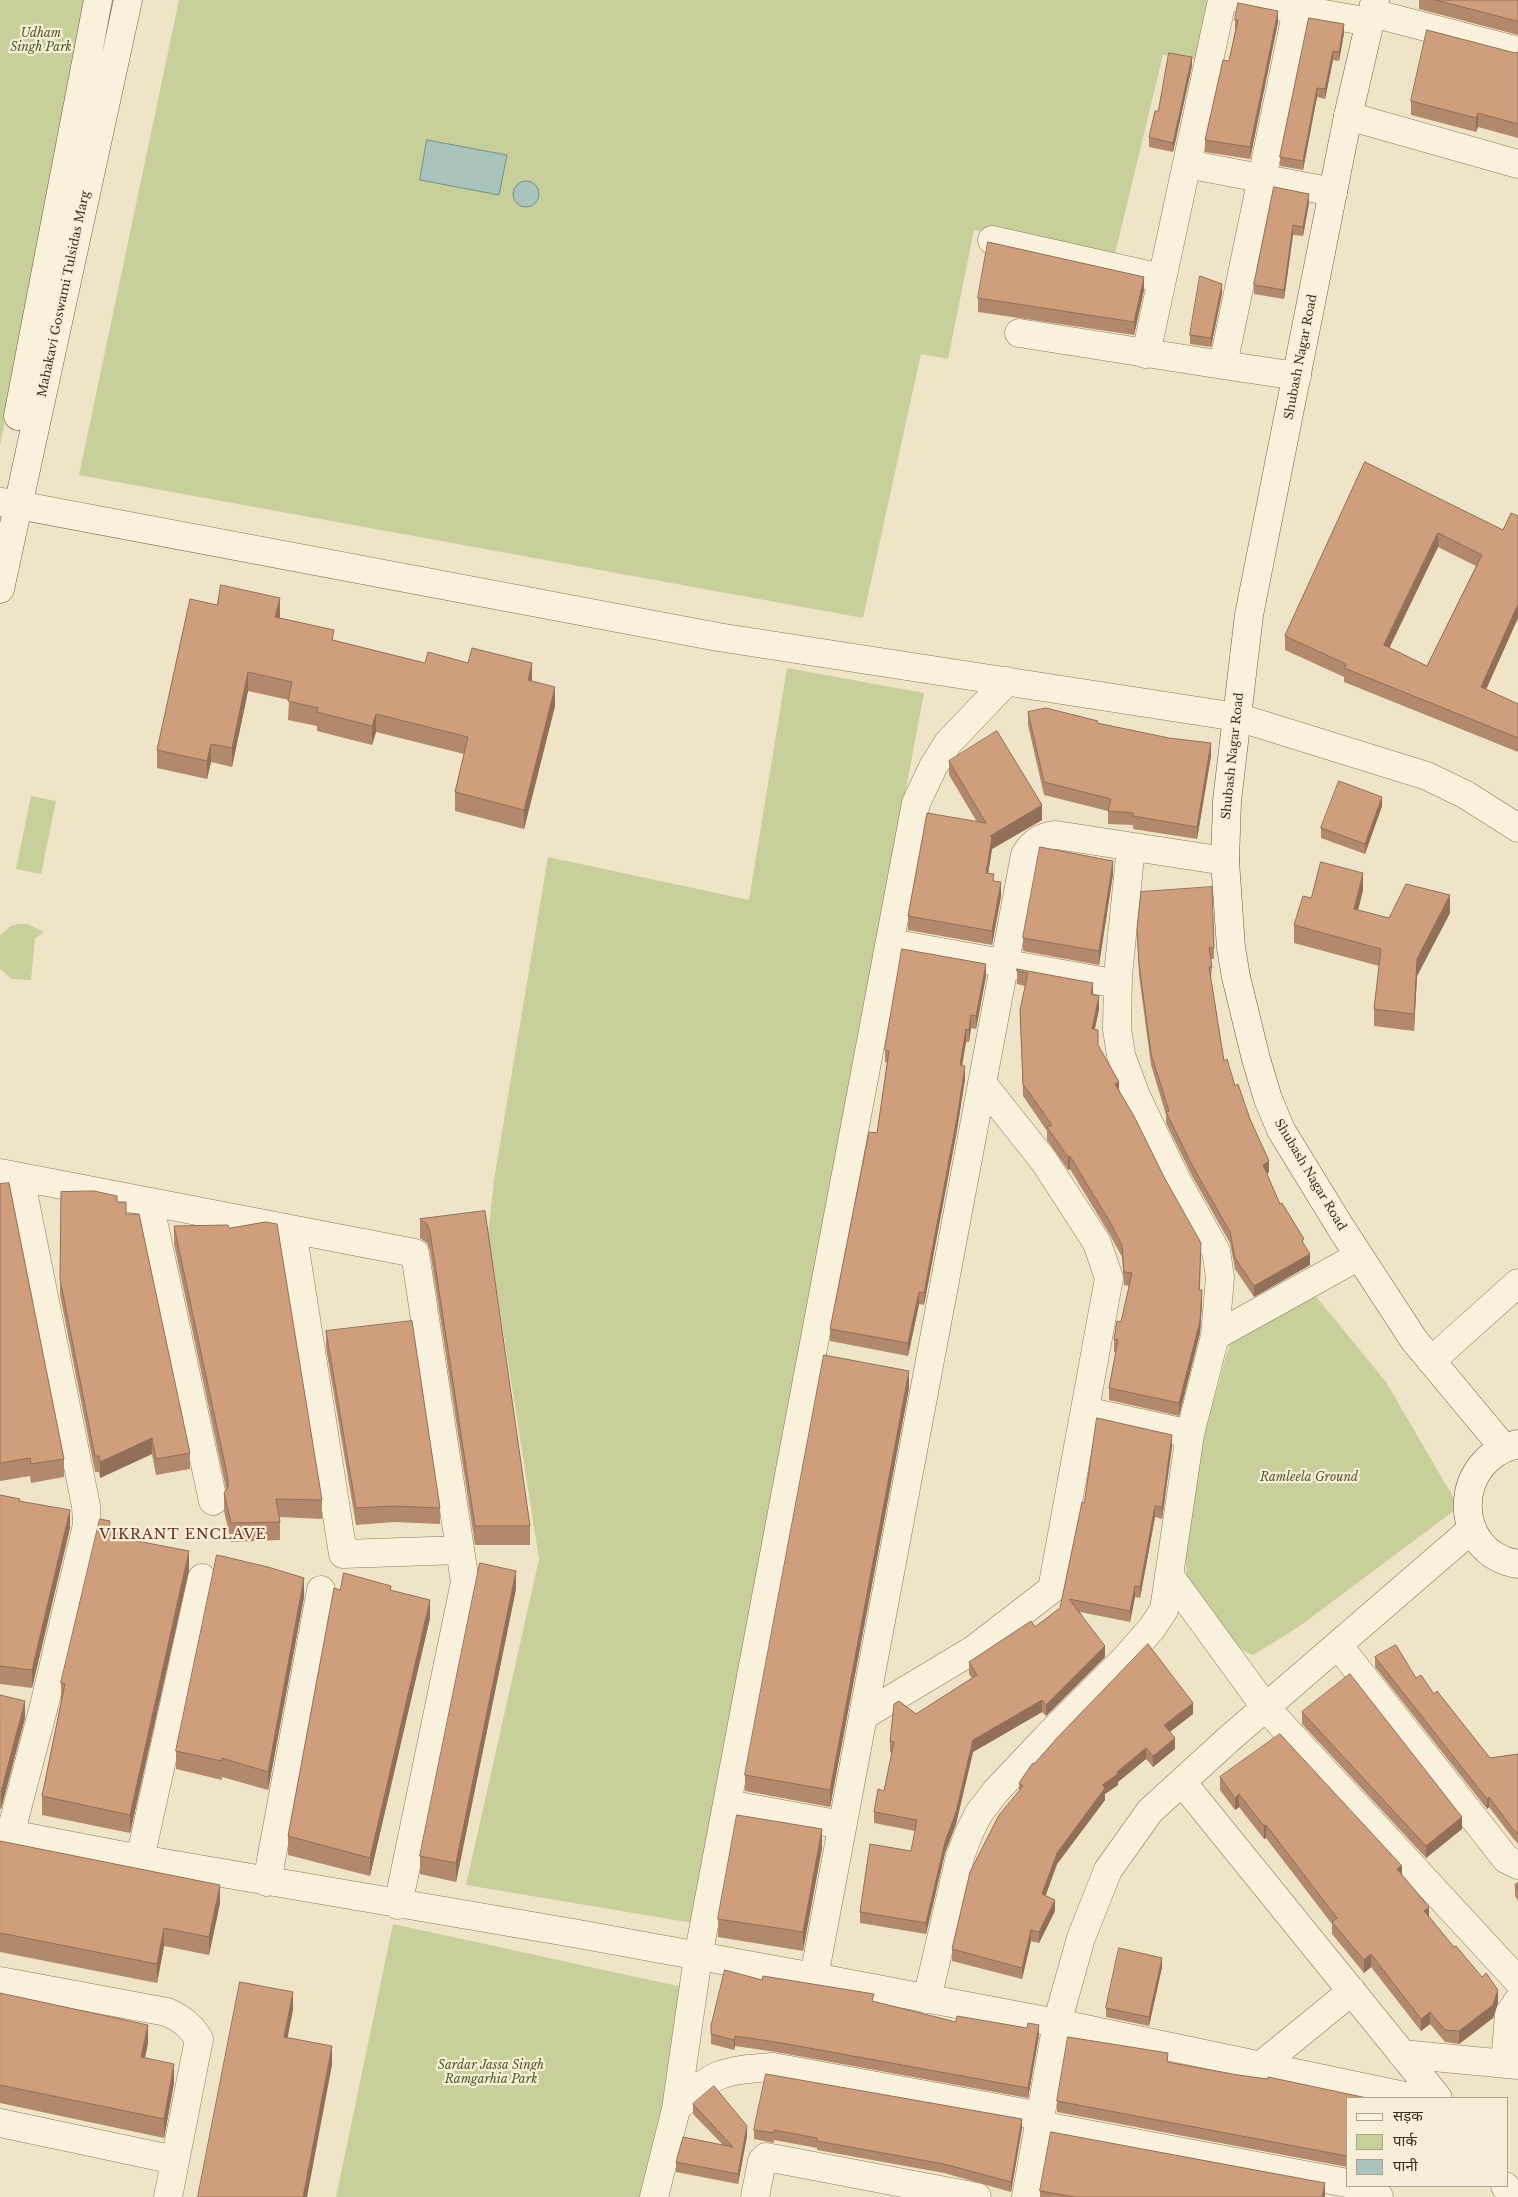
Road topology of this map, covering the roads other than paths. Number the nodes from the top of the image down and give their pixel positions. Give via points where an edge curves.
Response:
1 (98, 0) edge
2 (128, 0) edge
3 (1222, 0) edge
4 (1243, 0) edge
5 (1298, 5) edge
6 (1372, 12) edge
7 (1518, 51) edge
8 (1348, 116) junction
9 (1187, 164) junction
10 (1518, 164) edge
11 (1262, 179) junction
12 (1333, 192) junction
13 (992, 240) dead end
14 (1161, 278) junction
15 (1019, 333) dead end
16 (1146, 354) junction
17 (1223, 365) junction
18 (1297, 376) junction
19 (6, 509) edge
20 (0, 589) edge
21 (1008, 681) junction
22 (1237, 716) junction
23 (1518, 828) edge
24 (1131, 847) junction
25 (1225, 861) junction
26 (891, 943) junction
27 (1004, 963) junction
28 (1118, 984) junction
29 (982, 1083) junction
30 (10, 1175) edge
31 (149, 1202) junction
32 (292, 1230) junction
33 (1359, 1256) junction
34 (1518, 1283) edge
35 (426, 1320) junction
36 (396, 1324) edge
37 (338, 1331) edge
38 (309, 1334) junction
39 (1215, 1336) junction
40 (1431, 1361) junction
41 (898, 1370) edge
42 (927, 1375) junction
43 (1085, 1411) junction
44 (1190, 1434) junction
45 (1511, 1446) edge
46 (213, 1501) dead end
47 (1472, 1529) junction
48 (460, 1550) junction
49 (1518, 1564) edge
50 (1169, 1576) junction
51 (202, 1578) dead end
52 (321, 1590) dead end
53 (1338, 1645) junction
54 (18, 1701) edge
55 (44, 1706) junction
56 (1266, 1708) junction
57 (863, 1716) junction
58 (1182, 1782) junction
59 (727, 1804) junction
60 (842, 1824) junction
61 (5, 1834) edge
62 (140, 1859) junction
63 (1518, 1865) edge
64 (266, 1882) junction
65 (398, 1905) junction
66 (698, 1957) junction
67 (814, 1977) junction
68 (0, 1981) edge
69 (1518, 1981) edge
70 (1352, 1991) junction
71 (927, 1999) junction
72 (1518, 2001) edge
73 (1057, 2024) junction
74 (1402, 2054) junction
75 (1512, 2064) edge
76 (1260, 2066) junction
77 (1409, 2097) edge
78 (1437, 2097) edge
79 (676, 2109) junction
80 (1040, 2120) junction
81 (0, 2123) edge
82 (175, 2160) junction
83 (1346, 2184) edge
84 (1362, 2187) edge
85 (168, 2197) edge
86 (654, 2197) edge
87 (755, 2197) edge
88 (977, 2197) edge
89 (1026, 2197) edge
90 (1379, 2197) edge

1 - 19 street, Mahakavi Goswami Tulsidas Marg
2 - 19 street, Mahakavi Goswami Tulsidas Marg
3 - 9 street
4 - 5 street
5 - 6 street
5 - 11 street
6 - 7 street
6 - 8 street, Shubash Nagar Road
8 - 10 street
8 - 12 street, Shubash Nagar Road
9 - 11 street
9 - 14 street
11 - 12 street
11 - 17 street
12 - 18 street, Shubash Nagar Road
13 - 14 street
14 - 16 street
15 - 16 street
16 - 17 street
17 - 18 street
18 - 22 street, Shubash Nagar Road via 1249,615
19 - 20 street, Mahakavi Goswami Tulsidas Marg
19 - 21 street via 718,637
21 - 22 street
21 - 26 street via 948,743 916,803
22 - 23 street via 1427,776 1466,795
22 - 25 street, Shubash Nagar Road via 1227,801
24 - 25 street
24 - 27 street via 1056,835 1046,836 1030,847 1024,855
24 - 28 street
25 - 33 street, Shubash Nagar Road via 1236,977 1268,1099 1281,1130
26 - 27 street
26 - 59 street via 822,1356
27 - 28 street
27 - 29 street
28 - 39 street via 1117,1028 1128,1076 1178,1183 1216,1251 1220,1291
29 - 42 street
29 - 43 street via 1044,1161 1096,1243 1110,1278
30 - 31 street
30 - 55 street via 86,1506 87,1525
31 - 32 street
31 - 46 street
32 - 35 street via 416,1253
32 - 38 street
33 - 39 street
33 - 40 street, Shubash Nagar Road
34 - 40 street
35 - 36 street
35 - 48 street
37 - 38 street
38 - 48 street via 343,1554
39 - 44 street
40 - 45 street, Shubash Nagar Road
41 - 42 street
42 - 57 street
43 - 44 street
43 - 57 street via 1052,1589 973,1650
44 - 50 street
45 - 47 street via 1484,1461 1471,1482 1466,1506
47 - 49 street via 1486,1549 1506,1562
47 - 53 street
48 - 65 street via 465,1582
50 - 56 street
50 - 71 street via 1164,1610 1152,1628 1102,1684 996,1791 979,1813 960,1856
51 - 62 street
52 - 64 street
53 - 56 street
53 - 63 street via 1506,1859
54 - 55 street
55 - 61 street
56 - 58 street
56 - 69 street
57 - 60 street
58 - 70 street
58 - 73 street via 1150,1811 1108,1870 1080,1938
59 - 60 street
59 - 66 street
60 - 67 street
61 - 62 street
62 - 64 street
64 - 65 street
65 - 66 street
66 - 67 street
66 - 79 street
67 - 71 street
68 - 82 street via 167,2012 182,2018 190,2026 199,2038
70 - 74 street
70 - 76 street
71 - 73 street
72 - 75 street via 1509,2014
73 - 76 street
73 - 80 street
74 - 75 street
74 - 78 street
76 - 77 street
79 - 80 street via 694,2089 713,2076 773,2067
79 - 86 street
80 - 83 street
80 - 89 street
81 - 82 street
82 - 85 street
84 - 90 street via 1372,2189
87 - 88 street via 762,2161 766,2157

